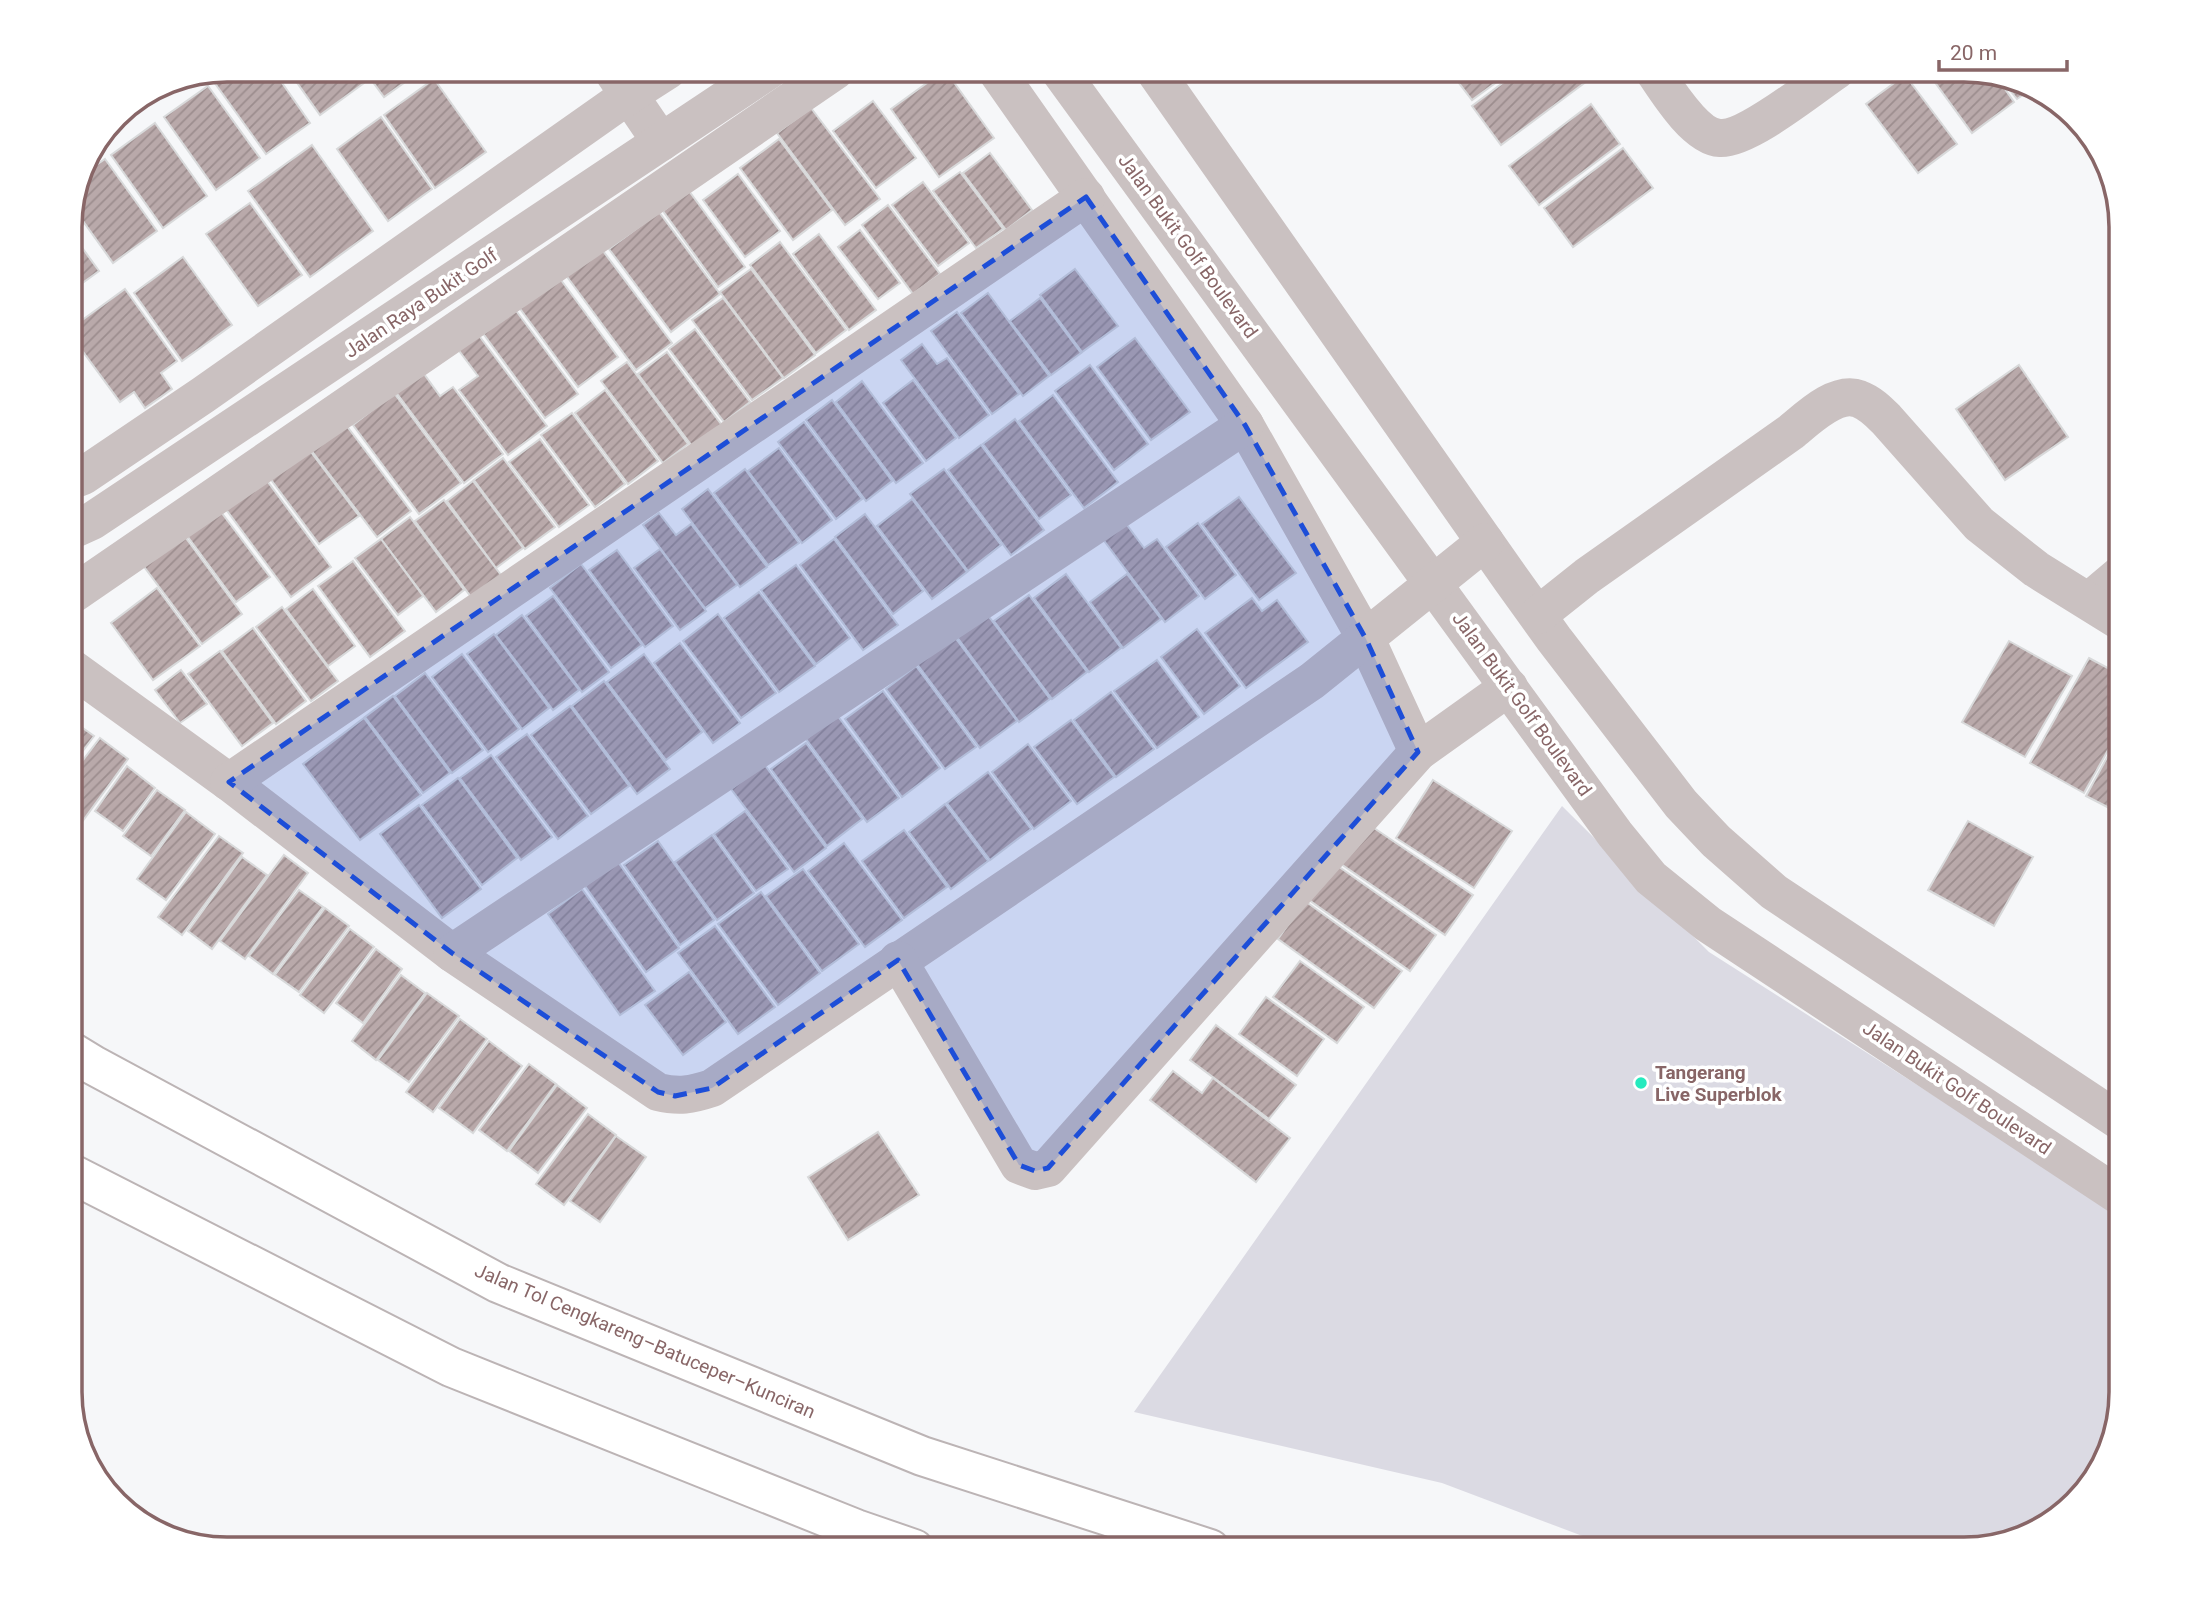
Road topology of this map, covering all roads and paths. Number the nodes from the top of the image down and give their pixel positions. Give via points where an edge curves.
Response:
1 (1163, 82) edge
2 (1661, 82) edge
3 (1820, 82) edge
4 (620, 83) edge
5 (750, 83) edge
6 (818, 83) edge
7 (1005, 83) edge
8 (1068, 83) edge
9 (661, 142) junction
10 (1086, 197) junction
11 (1245, 425) junction
12 (83, 476) edge
13 (83, 525) edge
14 (1485, 542) junction
15 (1434, 583) junction
16 (2109, 584) edge
17 (83, 587) edge
18 (2089, 601) junction
19 (2109, 614) edge
20 (1538, 615) junction
21 (1366, 639) junction
22 (83, 676) edge
23 (1509, 687) junction
24 (1418, 752) junction
25 (229, 782) junction
26 (452, 953) junction
27 (898, 960) junction
28 (83, 1059) edge
29 (2109, 1114) edge
30 (83, 1180) edge
31 (2109, 1189) edge
32 (880, 1537) edge
33 (1173, 1537) edge

1 - 14 street
2 - 3 street via 1694,125 1718,139 1739,136
4 - 9 street
4 - 12 street via 204,395
5 - 9 street, Jalan Raya Bukit Golf
6 - 17 street
7 - 10 street
8 - 15 street, Jalan Bukit Golf Boulevard
9 - 13 street, Jalan Raya Bukit Golf
10 - 11 street
10 - 25 street
11 - 21 street
11 - 26 street
14 - 15 street
14 - 20 street
15 - 21 street
15 - 23 street, Jalan Bukit Golf Boulevard
16 - 18 street
18 - 19 street
18 - 20 street via 2036,569 1979,524 1886,419 1870,404 1846,397 1821,408
20 - 29 street via 1681,804 1774,892
21 - 24 street
21 - 27 street via 1312,681
22 - 25 street
23 - 24 street
23 - 31 street, Jalan Bukit Golf Boulevard via 1615,834 1651,878 1678,901
24 - 27 street via 1042,1171 1019,1165
25 - 26 street
26 - 27 street via 658,1092 675,1096 712,1088
28 - 33 highway, Jalan Tol Cengkareng–Batuceper–Kunciran via 498,1283 922,1456
30 - 32 highway via 451,1367

